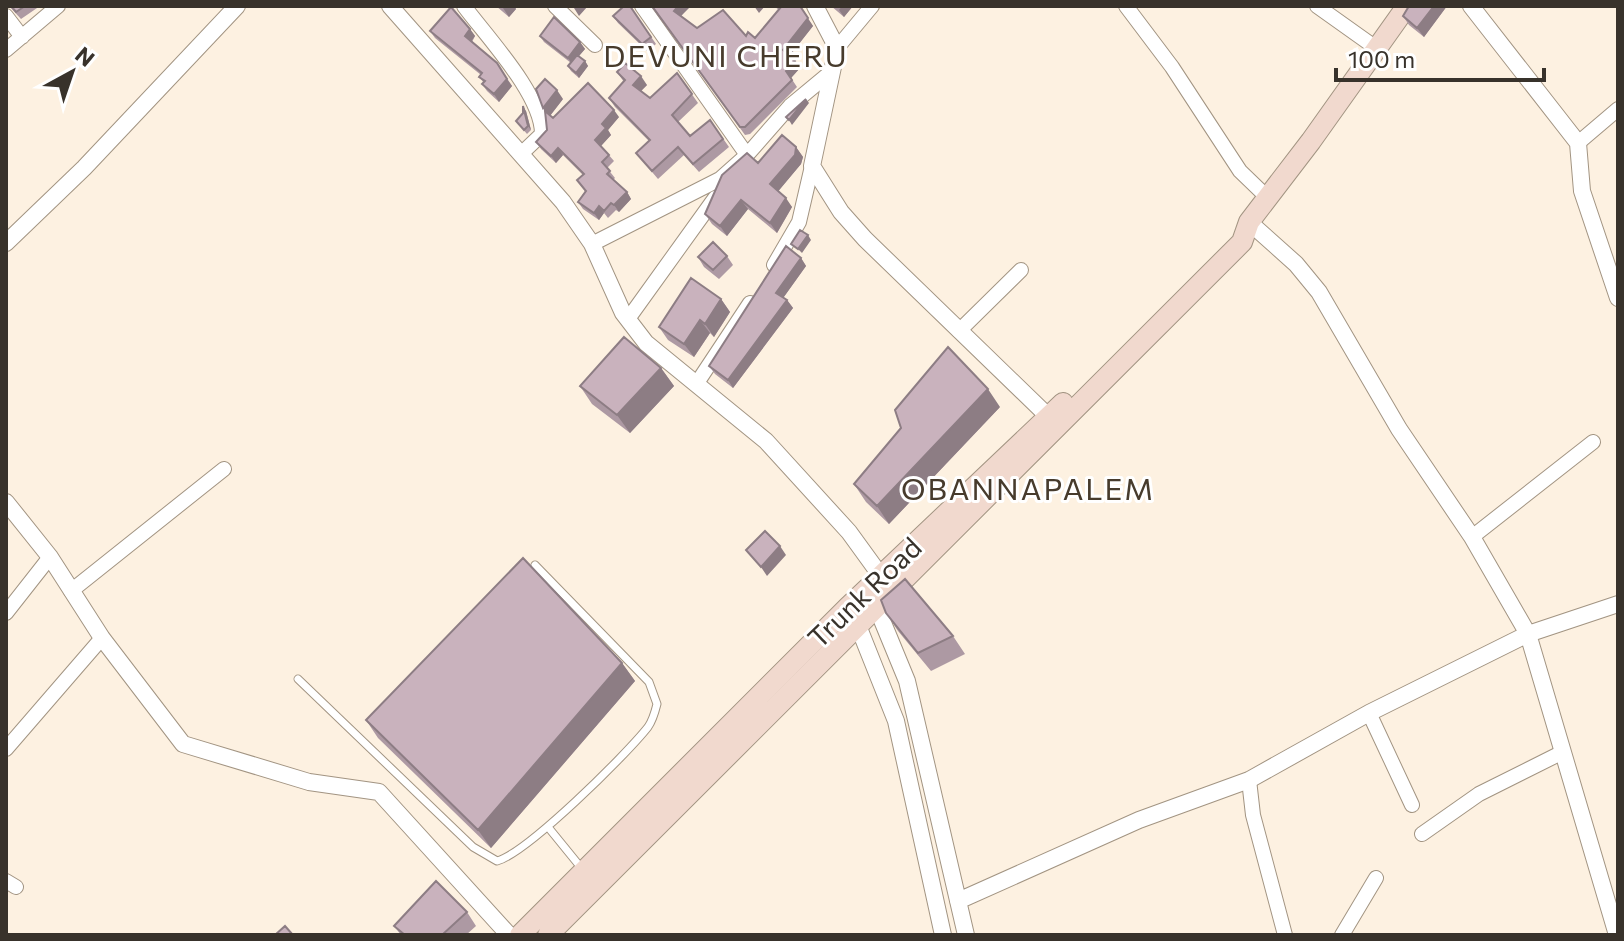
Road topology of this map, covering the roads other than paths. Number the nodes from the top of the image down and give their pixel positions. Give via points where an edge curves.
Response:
1 (58, 6) edge
2 (237, 6) edge
3 (464, 6) edge
4 (555, 6) edge
5 (642, 6) edge
6 (815, 6) edge
7 (872, 6) edge
8 (1126, 6) edge
9 (1317, 6) edge
10 (1407, 6) edge
11 (1471, 6) edge
12 (398, 9) edge
13 (6, 16) edge
14 (22, 37) junction
15 (595, 45) dead end
16 (837, 48) junction
17 (1376, 48) junction
18 (6, 50) edge
19 (831, 72) junction
20 (1618, 109) edge
21 (1578, 143) junction
22 (521, 154) junction
23 (747, 155) junction
24 (812, 166) junction
25 (720, 179) junction
26 (1269, 199) junction
27 (1249, 222) junction
28 (8, 239) edge
29 (592, 244) junction
30 (1021, 270) dead end
31 (1618, 298) edge
32 (628, 319) junction
33 (959, 331) junction
34 (697, 383) junction
35 (1054, 422) junction
36 (1593, 442) dead end
37 (224, 469) dead end
38 (6, 502) edge
39 (1472, 537) junction
40 (50, 557) junction
41 (535, 565) edge
42 (879, 590) junction
43 (71, 591) junction
44 (1618, 604) edge
45 (6, 613) edge
46 (853, 616) junction
47 (1528, 634) junction
48 (102, 638) junction
49 (298, 679) dead end
50 (1369, 713) junction
51 (6, 749) edge
52 (1563, 752) junction
53 (1249, 780) junction
54 (1412, 805) dead end
55 (548, 827) junction
56 (1422, 834) dead end
57 (584, 872) junction
58 (1376, 878) dead end
59 (958, 901) junction
60 (509, 935) edge
61 (520, 935) edge
62 (548, 935) edge
63 (943, 935) edge
64 (966, 935) edge
65 (1285, 935) edge
66 (1342, 935) edge
67 (1617, 935) edge

1 - 14 street
2 - 28 street
3 - 22 street via 523,85 541,123 540,138
4 - 15 street
5 - 23 street
6 - 16 street
7 - 16 street
8 - 26 street via 1240,171
9 - 17 street
10 - 17 main road, Trunk Road
11 - 21 street
12 - 22 street
13 - 14 street
14 - 18 street
16 - 19 street
17 - 26 main road, Trunk Road
19 - 23 street via 790,106
19 - 24 street
20 - 21 street
21 - 31 street via 1582,191
22 - 29 street
23 - 25 street
24 - 33 street via 841,212
24 - 34 street via 799,222
25 - 29 street
25 - 32 street via 710,209
26 - 27 main road, Trunk Road
27 - 35 main road, Trunk Road
27 - 39 street via 1319,292 1399,429
29 - 32 street
30 - 33 street
32 - 34 street via 646,343
33 - 35 street
34 - 42 street via 766,441 849,532
35 - 42 main road, Trunk Road
36 - 39 street
37 - 43 street
38 - 40 street
39 - 47 street
40 - 43 street
40 - 45 street
41 - 55 lane via 649,682 657,704 649,726
42 - 46 main road, Trunk Road
42 - 59 street via 907,681
43 - 48 street
44 - 47 street
46 - 57 main road, Trunk Road
46 - 62 main road
46 - 63 street via 896,721
47 - 50 street
47 - 52 street
48 - 51 street
48 - 60 street via 183,744 309,782 379,792
49 - 55 lane via 483,855 497,861 508,858
50 - 53 street
50 - 54 street
52 - 56 street via 1479,794
52 - 67 street
53 - 59 street via 1139,820
53 - 65 street via 1253,815
55 - 57 lane
57 - 61 main road, Trunk Road
58 - 66 street
59 - 64 street

